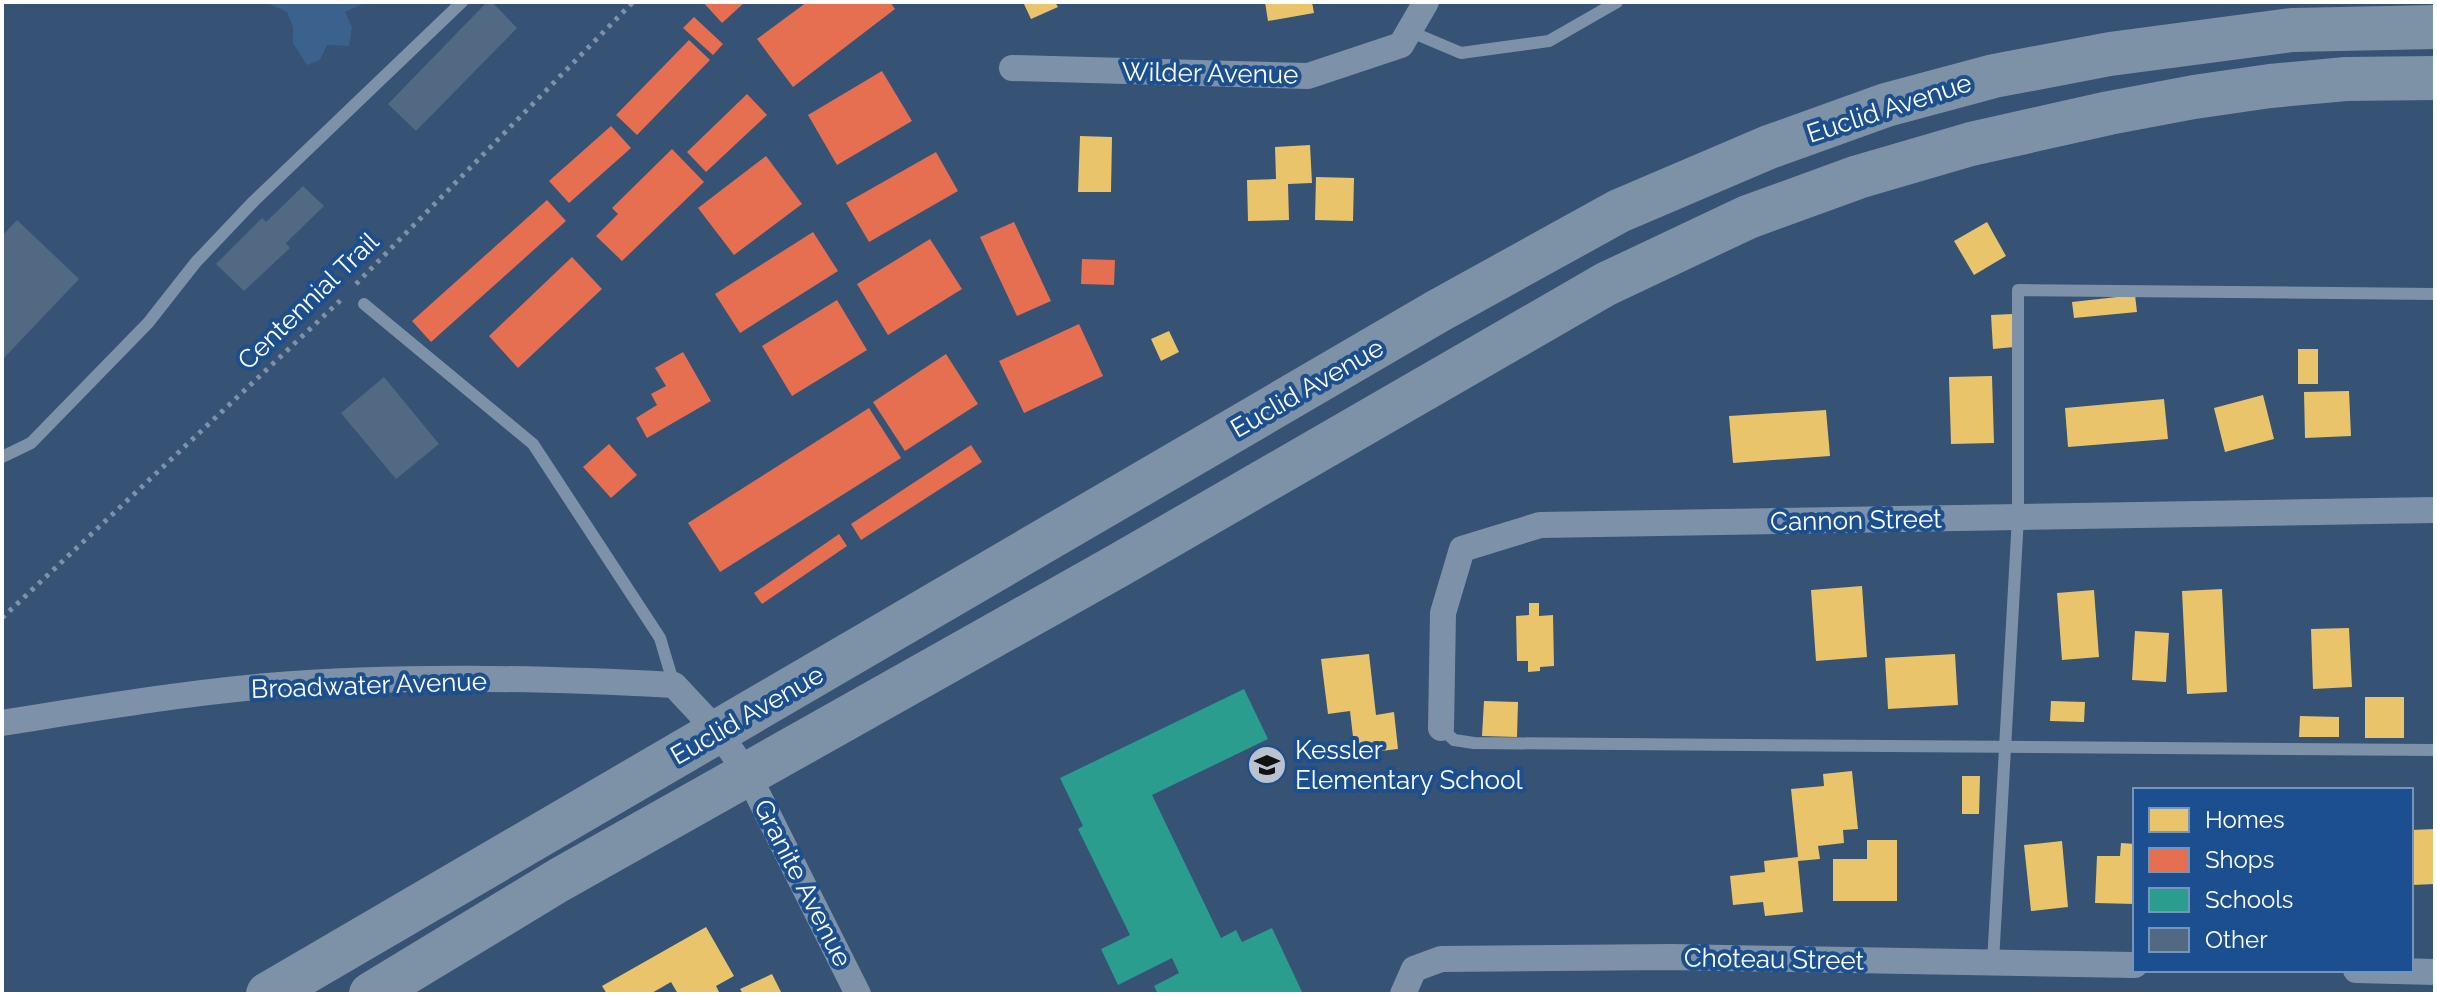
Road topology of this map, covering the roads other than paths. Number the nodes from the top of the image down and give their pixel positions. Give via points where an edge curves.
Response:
1 (462, 2) edge
2 (1426, 2) edge
3 (1617, 2) edge
4 (2435, 27) edge
5 (1409, 31) junction
6 (1012, 68) dead end
7 (2435, 78) edge
8 (2435, 294) edge
9 (364, 304) dead end
10 (1438, 311) junction
11 (1471, 361) junction
12 (2, 457) edge
13 (2435, 510) edge
14 (2018, 517) junction
15 (674, 685) junction
16 (2, 723) edge
17 (1441, 728) joint
18 (718, 732) junction
19 (2004, 748) junction
20 (2435, 750) edge
21 (747, 773) junction
22 (1993, 962) junction
23 (2133, 965) edge
24 (2413, 971) edge
25 (2435, 972) edge
26 (268, 994) edge
27 (371, 994) edge
28 (858, 994) edge
29 (1403, 994) edge

1 - 12 lane via 254,201 148,323 31,443
2 - 5 street, Wilder Avenue
3 - 5 lane via 1549,41 1461,53
4 - 10 highway, Euclid Avenue via 2292,30 2110,54 1994,76 1886,105 1769,147 1619,211
5 - 6 street, Wilder Avenue via 1401,45 1308,76
7 - 11 highway, Euclid Avenue via 2346,79 2194,97 1971,144 1872,173 1734,224 1606,284
8 - 14 lane via 2018,290
9 - 15 lane via 533,444 660,638
10 - 11 highway
10 - 18 highway, Euclid Avenue
11 - 21 highway, Euclid Avenue
13 - 14 street, Cannon Street
14 - 17 street, Cannon Street via 1540,525 1462,549 1443,613
14 - 19 lane
15 - 16 street, Broadwater Avenue via 430,679 269,686 132,700
15 - 18 street
17 - 19 lane via 1454,740 1474,743
18 - 21 street, Granite Avenue
18 - 26 highway, Euclid Avenue
19 - 20 lane
19 - 22 lane
21 - 27 highway, Euclid Avenue
21 - 28 street, Granite Avenue
22 - 23 street, Choteau Street
22 - 29 street, Choteau Street via 1441,959 1414,969
24 - 25 street

